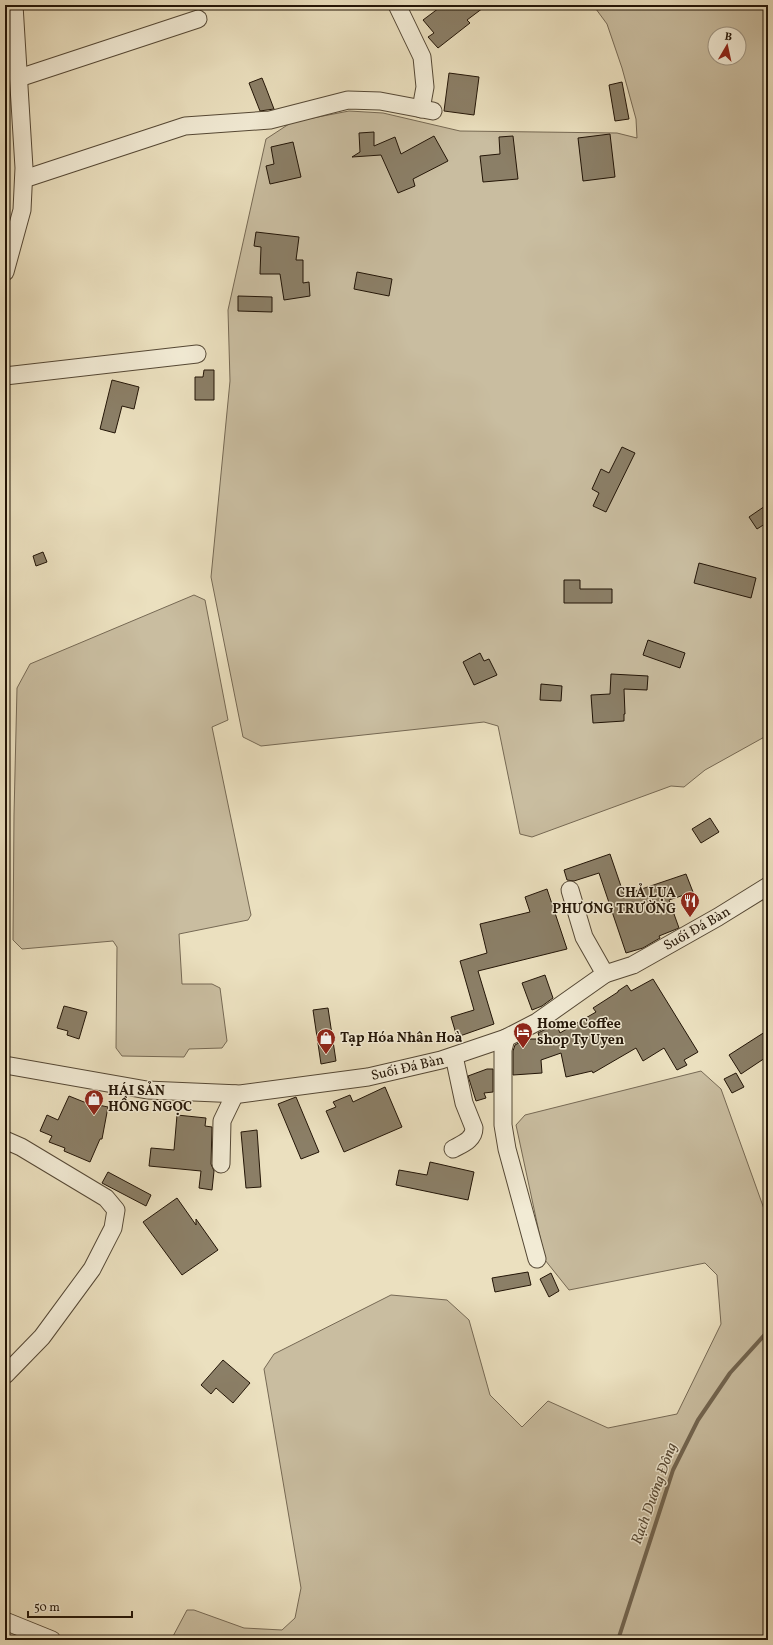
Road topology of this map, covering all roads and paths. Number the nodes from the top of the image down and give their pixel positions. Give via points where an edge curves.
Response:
1 (14, 5) edge
2 (397, 5) edge
3 (198, 19) dead end
4 (19, 78) junction
5 (24, 179) junction
6 (5, 272) edge
7 (197, 354) dead end
8 (5, 376) edge
9 (768, 886) edge
10 (570, 890) dead end
11 (605, 974) junction
12 (506, 1038) junction
13 (454, 1056) junction
14 (5, 1065) edge
15 (235, 1094) junction
16 (5, 1140) edge
17 (453, 1149) dead end
18 (221, 1164) dead end
19 (537, 1259) dead end
20 (5, 1375) edge
21 (5, 1621) edge
22 (52, 1640) edge

1 - 4 street
2 - 5 street via 422,57 427,110 380,101 348,100 270,120 185,126
3 - 4 street
4 - 5 street
5 - 6 street via 22,210
7 - 8 street
9 - 11 street, Suối Đá Bàn via 633,965
10 - 11 street via 584,937
11 - 12 street, Suối Đá Bàn via 537,1022
12 - 13 street, Suối Đá Bàn
12 - 19 street via 503,1050 503,1125 507,1149
13 - 15 street, Suối Đá Bàn via 368,1077
13 - 17 street via 464,1103 474,1132 473,1137
14 - 15 street, Suối Đá Bàn via 147,1090
15 - 18 street via 222,1121
16 - 20 street via 106,1198 116,1210 113,1228 92,1269 42,1337
21 - 22 street

